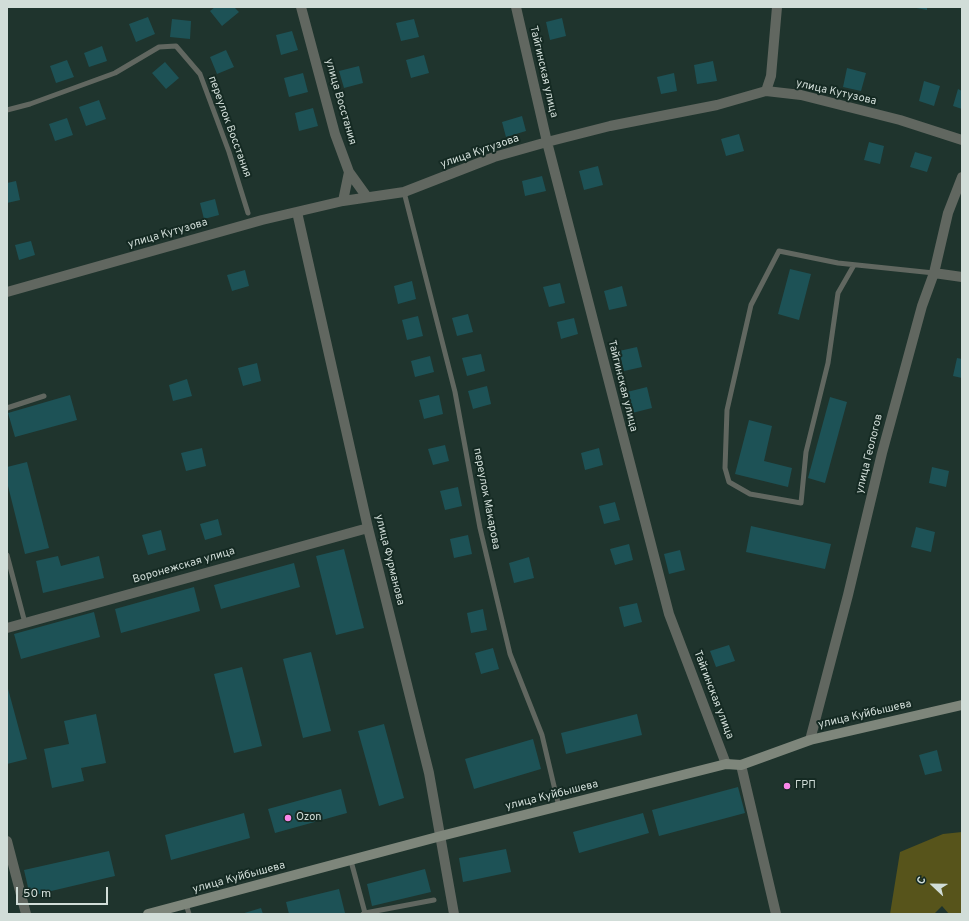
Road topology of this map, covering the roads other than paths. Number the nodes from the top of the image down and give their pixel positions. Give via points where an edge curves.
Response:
1 (301, 7) edge
2 (516, 7) edge
3 (777, 7) edge
4 (766, 91) junction
5 (7, 110) edge
6 (962, 140) edge
7 (547, 142) junction
8 (348, 172) junction
9 (962, 177) edge
10 (404, 192) junction
11 (367, 197) junction
12 (343, 201) junction
13 (297, 212) junction
14 (248, 213) dead end
15 (854, 265) junction
16 (934, 273) junction
17 (962, 277) edge
18 (7, 292) edge
19 (44, 396) dead end
20 (7, 408) edge
21 (368, 528) junction
22 (7, 555) edge
23 (25, 623) junction
24 (7, 628) edge
25 (962, 706) edge
26 (810, 740) junction
27 (726, 764) junction
28 (741, 765) junction
29 (559, 807) junction
30 (441, 836) junction
31 (7, 840) edge
32 (350, 860) junction
33 (434, 900) dead end
34 (188, 909) edge
35 (26, 914) edge
36 (148, 914) edge
37 (364, 914) edge
38 (454, 914) edge
39 (776, 914) edge

1 - 8 street, улица Восстания via 335,134
2 - 7 street, Тайгинская улица
3 - 4 street via 771,76
4 - 6 street, улица Кутузова via 801,95 900,120
4 - 7 street, улица Кутузова via 717,105 610,126
5 - 14 lane, переулок Восстания via 115,73 159,47 176,46 200,74
7 - 10 street, улица Кутузова via 494,157
7 - 27 street, Тайгинская улица via 669,614
8 - 11 street, улица Восстания
8 - 12 street
9 - 16 street, улица Геологов via 948,213
10 - 11 street, улица Кутузова
10 - 29 lane, переулок Макарова via 455,392 480,528 510,654 542,735
11 - 12 street, улица Кутузова
12 - 13 street, улица Кутузова
13 - 18 street, улица Кутузова
13 - 21 street, улица Фурманова
15 - 15 lane via 838,294 828,363 806,452 801,503 750,494 729,482 725,468 727,410 751,305 778,251
15 - 16 lane
16 - 17 street
16 - 26 street, улица Геологов via 922,306 882,453
19 - 20 lane
21 - 23 street, Воронежская улица
21 - 30 street, улица Фурманова via 429,773
22 - 23 lane
23 - 24 street, Воронежская улица
25 - 26 street, улица Куйбышева
26 - 28 street, улица Куйбышева
27 - 28 street, улица Куйбышева
27 - 29 street, улица Куйбышева
28 - 39 street
29 - 30 street, улица Куйбышева
30 - 32 street, улица Куйбышева
30 - 38 street, улица Фурманова
31 - 35 street
32 - 34 street, улица Куйбышева
32 - 37 lane
33 - 37 lane
34 - 36 street, улица Куйбышева

